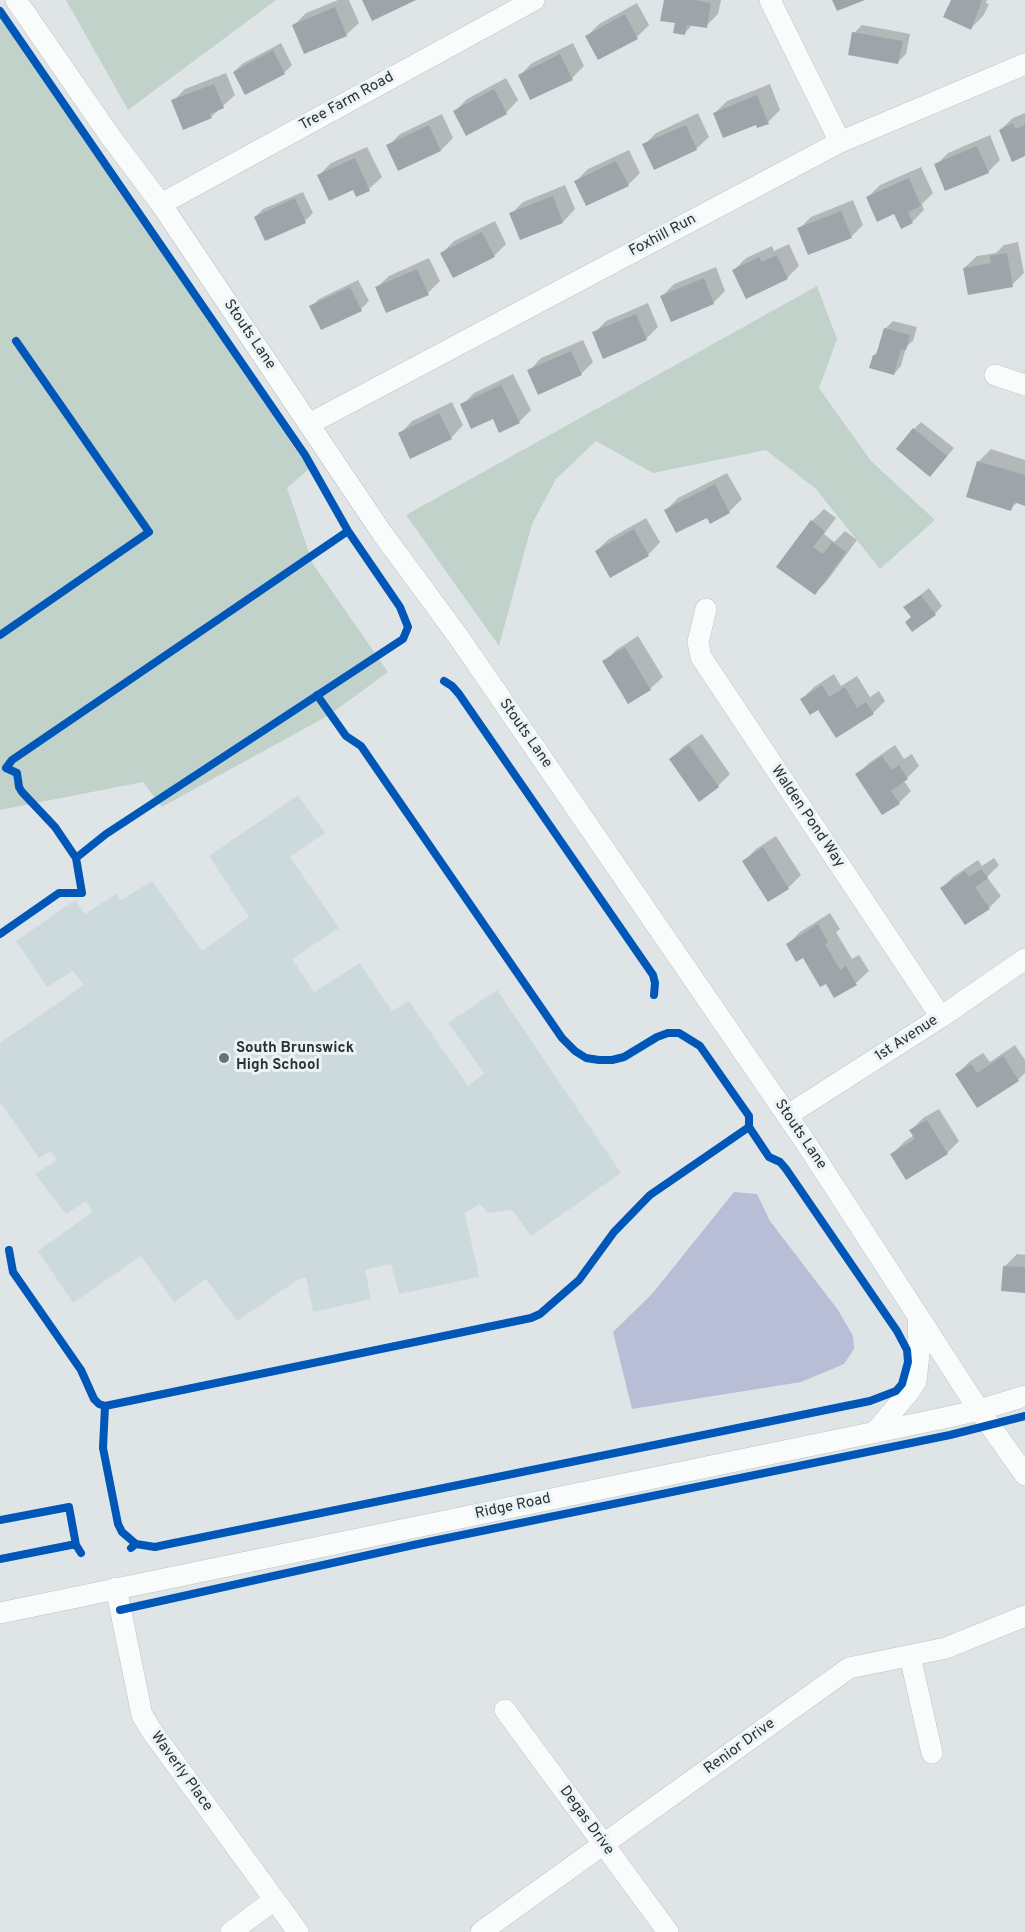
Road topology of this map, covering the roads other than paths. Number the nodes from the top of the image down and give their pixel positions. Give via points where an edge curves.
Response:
1 (16, 0) edge
2 (534, 0) edge
3 (770, 0) edge
4 (1025, 64) edge
5 (840, 142) junction
6 (161, 204) junction
7 (995, 375) dead end
8 (1025, 385) edge
9 (309, 424) junction
10 (706, 609) dead end
11 (1025, 959) edge
12 (941, 1017) junction
13 (788, 1115) junction
14 (918, 1315) junction
15 (1025, 1396) edge
16 (980, 1410) junction
17 (875, 1432) junction
18 (1025, 1475) edge
19 (116, 1588) junction
20 (0, 1613) edge
21 (1025, 1616) edge
22 (910, 1656) junction
23 (505, 1710) dead end
24 (932, 1753) dead end
25 (603, 1845) junction
26 (274, 1900) junction
27 (231, 1932) edge
28 (298, 1932) edge
29 (480, 1932) edge
30 (668, 1932) edge

1 - 6 street, Stouts Lane
2 - 6 street, Tree Farm Road
3 - 5 street
4 - 5 street, Foxhill Run
5 - 9 street, Foxhill Run
6 - 9 street, Stouts Lane
7 - 8 street
9 - 13 street, Stouts Lane
10 - 12 street, Walden Pond Way via 698,642 701,657
11 - 12 street, 1st Avenue
12 - 13 street, 1st Avenue
13 - 14 street, Stouts Lane
14 - 16 street, Stouts Lane
14 - 17 street via 916,1381
15 - 16 street, Ridge Road
16 - 17 street, Ridge Road
16 - 18 street, Stouts Lane
17 - 19 street, Ridge Road
19 - 20 street, Ridge Road
19 - 26 street, Waverly Place via 142,1715
21 - 22 street, Renior Drive via 946,1648
22 - 24 street
22 - 25 street, Renior Drive via 849,1668
23 - 25 street, Degas Drive
25 - 29 street, Renior Drive
25 - 30 street, Degas Drive
26 - 27 street
26 - 28 street, Waverly Place

